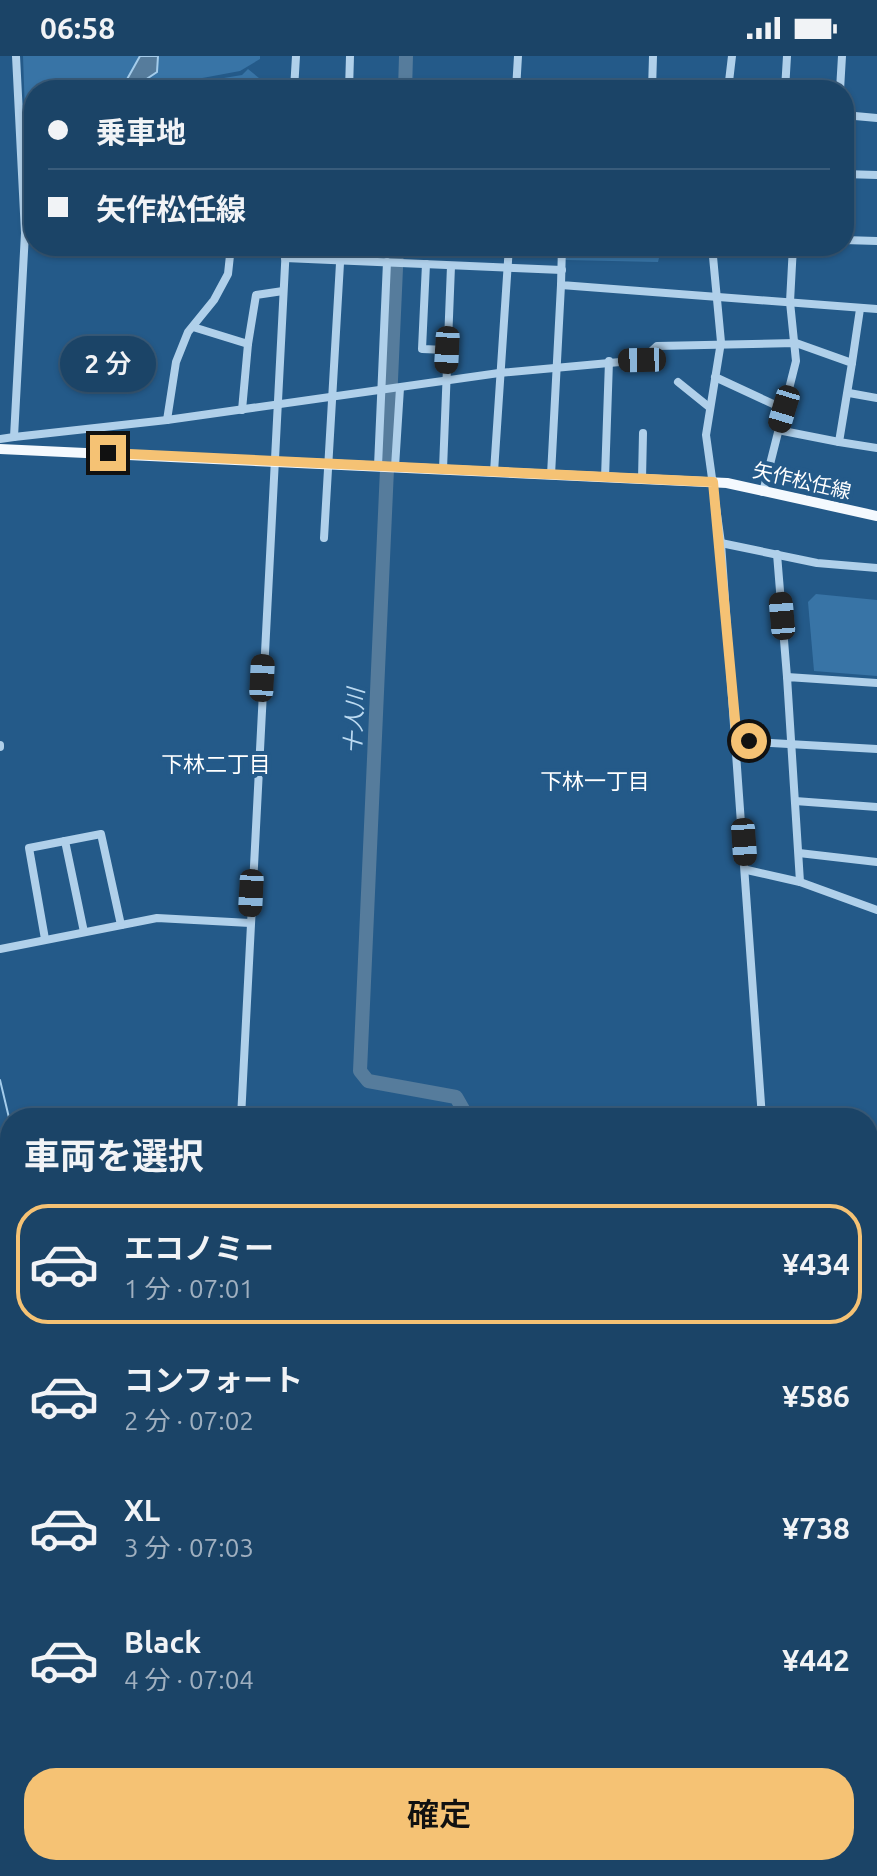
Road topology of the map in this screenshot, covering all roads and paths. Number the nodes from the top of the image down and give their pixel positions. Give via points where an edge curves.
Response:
1 (16, 56) edge
2 (296, 56) edge
3 (350, 56) edge
4 (518, 56) edge
5 (653, 56) edge
6 (732, 56) edge
7 (787, 56) edge
8 (842, 56) edge
9 (295, 80) edge
10 (350, 80) edge
11 (517, 80) edge
12 (652, 80) edge
13 (729, 80) edge
14 (786, 80) edge
15 (841, 80) edge
16 (854, 116) edge
17 (877, 118) edge
18 (24, 165) edge
19 (854, 174) edge
20 (877, 175) edge
21 (854, 240) edge
22 (877, 241) edge
23 (27, 256) edge
24 (230, 256) edge
25 (340, 256) edge
26 (508, 256) edge
27 (562, 256) edge
28 (713, 256) edge
29 (792, 256) edge
30 (285, 258) joint
31 (340, 261) junction
32 (394, 262) junction
33 (426, 264) junction
34 (451, 266) junction
35 (507, 269) junction
36 (562, 270) junction
37 (561, 285) junction
38 (283, 291) junction
39 (718, 296) junction
40 (790, 302) junction
41 (860, 309) junction
42 (877, 309) edge
43 (193, 327) junction
44 (721, 342) junction
45 (796, 343) junction
46 (248, 344) junction
47 (447, 350) junction
48 (609, 361) junction
49 (852, 363) junction
50 (555, 367) junction
51 (499, 373) junction
52 (715, 377) junction
53 (445, 382) junction
54 (678, 382) dead end
55 (391, 389) junction
56 (849, 393) junction
57 (333, 397) junction
58 (877, 398) edge
59 (276, 405) junction
60 (709, 407) junction
61 (784, 409) junction
62 (242, 410) junction
63 (167, 420) junction
64 (778, 430) junction
65 (643, 433) dead end
66 (14, 437) junction
67 (0, 439) edge
68 (839, 442) junction
69 (877, 448) edge
70 (0, 449) edge
71 (274, 460) junction
72 (330, 464) junction
73 (386, 467) junction
74 (443, 469) junction
75 (494, 472) junction
76 (551, 475) junction
77 (605, 478) junction
78 (642, 479) junction
79 (713, 482) junction
80 (763, 492) junction
81 (877, 516) edge
82 (324, 538) dead end
83 (721, 543) junction
84 (777, 554) junction
85 (877, 568) edge
86 (787, 677) junction
87 (877, 683) edge
88 (737, 741) junction
89 (791, 741) junction
90 (877, 749) edge
91 (795, 801) junction
92 (877, 807) edge
93 (65, 841) junction
94 (799, 853) junction
95 (877, 862) edge
96 (747, 870) junction
97 (800, 882) junction
98 (877, 910) edge
99 (250, 923) junction
100 (121, 925) junction
101 (84, 932) junction
102 (45, 939) junction
103 (0, 949) edge
104 (241, 1108) edge
105 (761, 1108) edge

1 - 18 street
2 - 9 street
3 - 10 street
4 - 11 street
5 - 12 street
6 - 13 street
7 - 14 street
8 - 15 street
16 - 17 street
19 - 20 street
21 - 22 street
23 - 66 street
24 - 43 street via 228,274
25 - 31 street
26 - 35 street
27 - 36 street
28 - 39 street
29 - 40 street
30 - 31 street
30 - 38 street
31 - 32 street
31 - 57 street
32 - 33 street
32 - 55 street
33 - 34 street
33 - 47 street via 422,349
34 - 35 street
34 - 47 street
35 - 36 street
35 - 51 street
36 - 37 street
37 - 39 street
37 - 50 street
38 - 46 street via 256,295
38 - 59 street
39 - 40 street
39 - 44 street
40 - 41 street
40 - 45 street
41 - 42 street
41 - 49 street
43 - 46 street
43 - 63 street via 176,362
44 - 45 street
44 - 48 street via 657,346 642,360
44 - 52 street
45 - 49 street
45 - 61 street
46 - 62 street
47 - 53 street
48 - 50 street
48 - 77 street
49 - 56 street
50 - 51 street
50 - 76 street
51 - 53 street
51 - 75 street
52 - 60 street
52 - 61 street
53 - 55 street
53 - 74 street
54 - 60 street
55 - 57 street
55 - 73 street
55 - 73 street
56 - 58 street
56 - 68 street
57 - 59 street
57 - 72 street
59 - 62 street
59 - 71 street
60 - 79 street via 706,435
61 - 64 street
62 - 63 street
63 - 66 street
64 - 68 street
64 - 80 street
65 - 78 street
66 - 67 street
68 - 69 street
70 - 71 main road, 矢作松任線
71 - 72 main road, 矢作松任線
71 - 99 street
72 - 73 main road, 矢作松任線
72 - 82 street
73 - 74 main road, 矢作松任線
74 - 75 main road, 矢作松任線
75 - 76 main road, 矢作松任線
76 - 77 main road, 矢作松任線
77 - 78 main road, 矢作松任線
78 - 79 main road, 矢作松任線
79 - 80 main road, 矢作松任線
79 - 83 street
80 - 81 main road, 矢作松任線
83 - 84 street
83 - 88 street
84 - 85 street
84 - 86 street
86 - 87 street
86 - 89 street
88 - 89 street
88 - 96 street
89 - 90 street
89 - 91 street
91 - 92 street
91 - 94 street
93 - 100 street via 101,834
93 - 101 street
93 - 102 street via 29,848
94 - 95 street
94 - 97 street
96 - 97 street
96 - 105 street
97 - 98 street
99 - 100 street via 157,918
99 - 104 street
100 - 101 street
101 - 102 street
102 - 103 street

